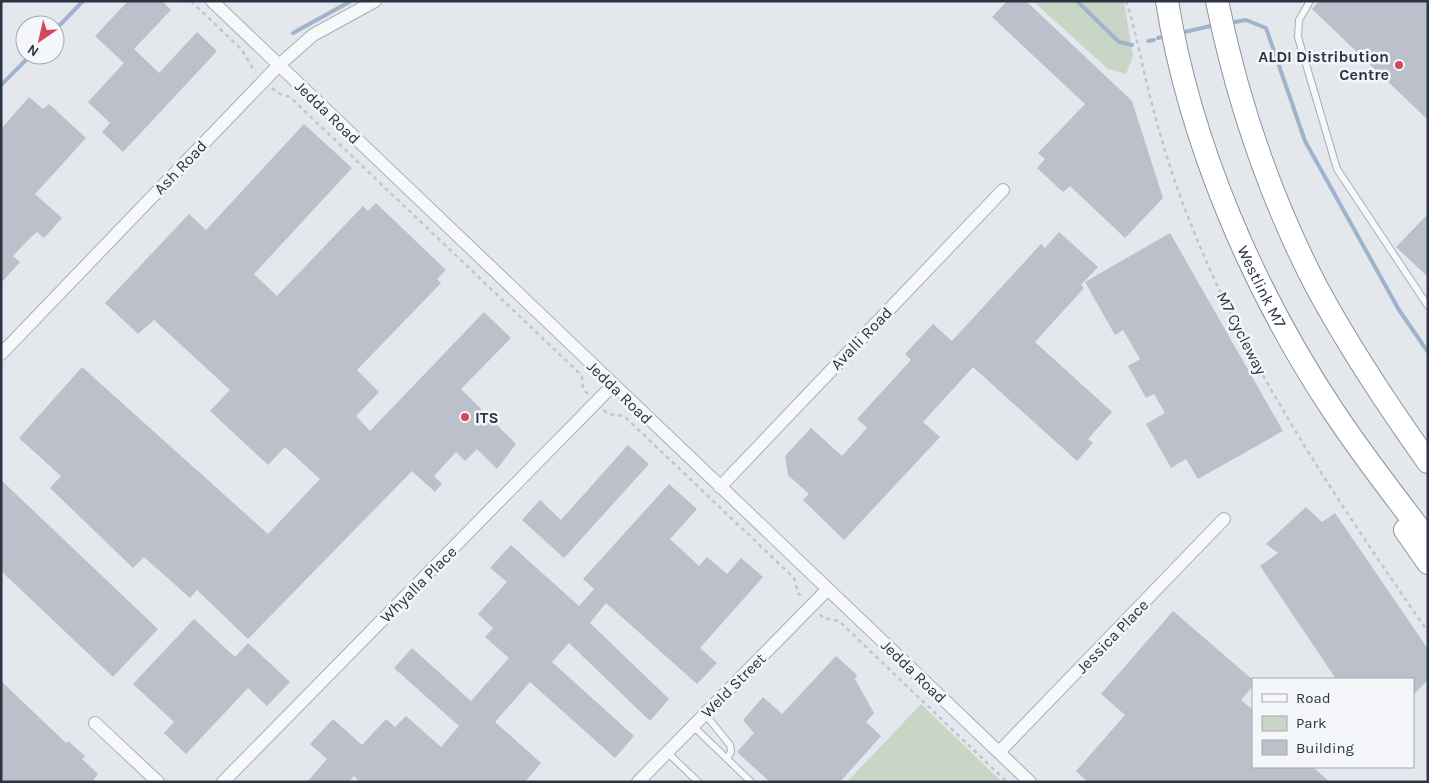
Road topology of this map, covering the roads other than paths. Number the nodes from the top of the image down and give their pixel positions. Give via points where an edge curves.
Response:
1 (212, 1) edge
2 (375, 1) edge
3 (1166, 1) edge
4 (1217, 1) edge
5 (1310, 1) edge
6 (279, 65) junction
7 (1003, 190) dead end
8 (1288, 225) junction
9 (1428, 306) edge
10 (1, 354) edge
11 (1301, 359) junction
12 (613, 385) junction
13 (1428, 445) edge
14 (1428, 462) edge
15 (720, 486) junction
16 (1224, 519) dead end
17 (1428, 540) edge
18 (1428, 563) edge
19 (828, 589) junction
20 (705, 714) junction
21 (95, 723) dead end
22 (693, 726) junction
23 (667, 752) junction
24 (999, 752) junction
25 (727, 758) junction
26 (158, 782) edge
27 (223, 782) edge
28 (638, 782) edge
29 (698, 782) edge
30 (751, 782) edge
31 (1030, 782) edge

1 - 6 street, Jedda Road
2 - 6 street, Ash Road via 313,35
3 - 11 highway, Westlink M7 via 1202,142 1244,248
4 - 8 highway via 1241,99
5 - 9 lane via 1301,16 1298,37 1336,169
6 - 10 street, Ash Road
6 - 12 street, Jedda Road
7 - 15 street, Avalli Road
8 - 13 highway
8 - 14 highway via 1316,286 1344,335
11 - 17 highway, Westlink M7 via 1339,420
11 - 18 highway via 1338,434
12 - 15 street, Jedda Road
12 - 27 street, Whyalla Place
15 - 19 street, Jedda Road
16 - 24 street, Jessica Place
19 - 20 street, Weld Street
19 - 24 street, Jedda Road
20 - 22 street, Weld Street
20 - 25 lane via 730,745 731,752
21 - 26 street
22 - 23 street, Weld Street
22 - 25 lane
23 - 28 street, Weld Street
23 - 29 lane
24 - 31 street, Jedda Road
25 - 30 lane

